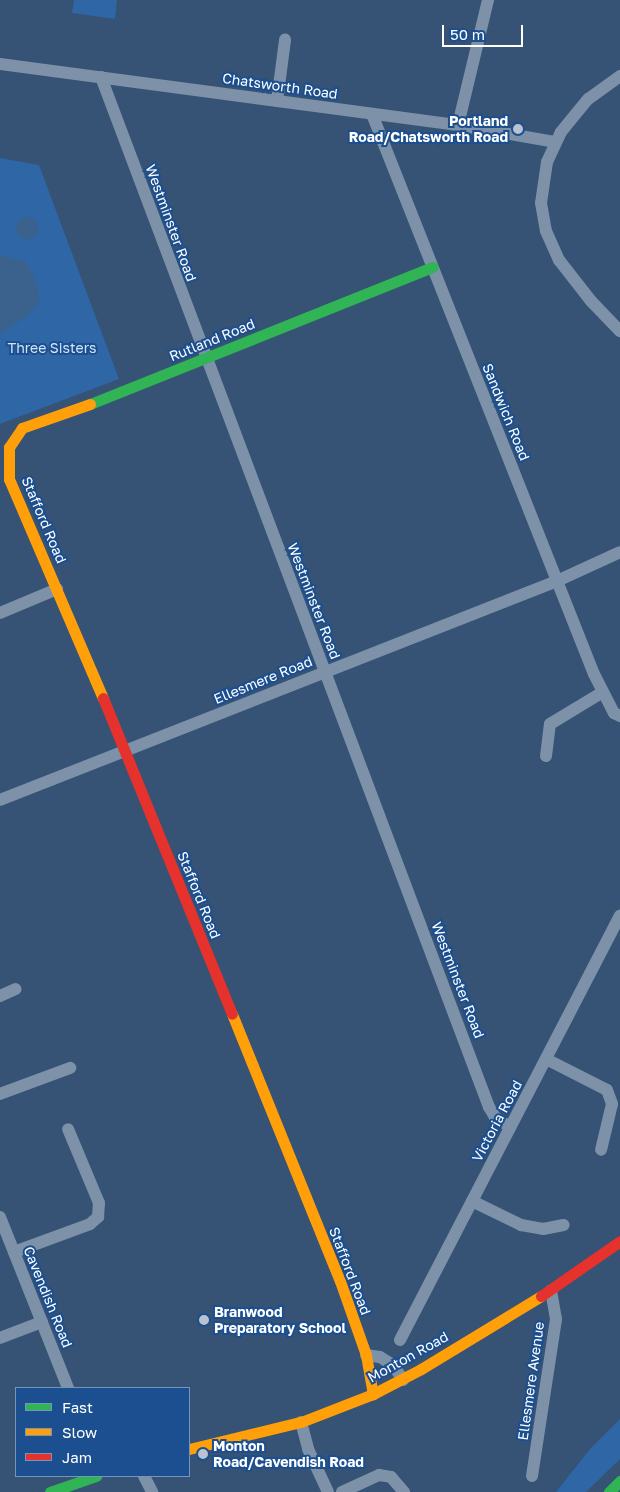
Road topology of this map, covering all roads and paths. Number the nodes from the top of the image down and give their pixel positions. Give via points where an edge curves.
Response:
1 (488, 0) edge
2 (285, 40) dead end
3 (0, 64) edge
4 (620, 76) edge
5 (101, 77) junction
6 (277, 101) junction
7 (372, 114) junction
8 (458, 125) junction
9 (555, 142) junction
10 (433, 268) junction
11 (620, 331) edge
12 (205, 359) junction
13 (9, 447) joint
14 (5, 480) edge
15 (620, 552) edge
16 (557, 581) junction
17 (57, 589) junction
18 (0, 613) edge
19 (326, 672) junction
20 (603, 692) junction
21 (620, 716) edge
22 (126, 751) junction
23 (546, 756) dead end
24 (0, 800) edge
25 (620, 916) edge
26 (16, 990) dead end
27 (0, 996) edge
28 (548, 1060) junction
29 (70, 1068) dead end
30 (0, 1094) edge
31 (510, 1127) junction
32 (68, 1129) dead end
33 (601, 1150) dead end
34 (472, 1201) junction
35 (0, 1217) edge
36 (564, 1225) dead end
37 (620, 1242) edge
38 (14, 1252) junction
39 (551, 1290) junction
40 (42, 1322) junction
41 (0, 1338) edge
42 (400, 1340) dead end
43 (366, 1355) junction
44 (403, 1380) junction
45 (68, 1387) edge
46 (373, 1394) junction
47 (301, 1422) junction
48 (190, 1449) edge
49 (532, 1476) dead end
50 (93, 1477) edge
51 (144, 1477) edge
52 (620, 1481) edge
53 (50, 1492) edge
54 (152, 1492) edge
55 (328, 1492) edge
56 (342, 1492) edge
57 (404, 1492) edge
58 (609, 1492) edge

1 - 8 street
2 - 6 street
3 - 5 street, Chatsworth Road
4 - 9 street via 577,110
5 - 6 street, Chatsworth Road
5 - 12 street, Westminster Road
6 - 7 street, Chatsworth Road
7 - 8 street, Chatsworth Road
7 - 10 street, Sandwich Road
8 - 9 street, Chatsworth Road
9 - 11 street via 542,188 542,217 546,231 568,274
10 - 12 main road, Rutland Road
10 - 16 street, Sandwich Road
12 - 13 main road, Rutland Road via 22,428
12 - 19 street, Westminster Road
13 - 14 main road, Stafford Road
14 - 17 main road, Stafford Road
15 - 16 street, Ellesmere Road
16 - 19 street, Ellesmere Road
16 - 20 street, Sandwich Road
17 - 18 street
17 - 22 main road, Stafford Road
19 - 22 street, Ellesmere Road
19 - 31 street, Westminster Road via 488,1107 495,1117
20 - 21 street, Sandwich Road via 614,713
20 - 23 street via 550,724
22 - 24 street, Ellesmere Road
22 - 43 main road, Stafford Road via 340,1282
25 - 28 street, Victoria Road
26 - 27 street
28 - 31 street, Victoria Road
28 - 33 street via 608,1090 612,1104
29 - 30 street
31 - 34 street, Victoria Road
32 - 38 street via 78,1140 99,1203 98,1217 90,1224
34 - 36 street via 520,1225 543,1228
34 - 42 street, Victoria Road
35 - 38 street, Cavendish Road
37 - 39 main road, Monton Road
38 - 40 street, Cavendish Road
39 - 44 main road, Monton Road
39 - 49 street, Ellesmere Avenue via 556,1319
40 - 41 street
40 - 45 street, Cavendish Road
43 - 44 street via 380,1357 393,1364
43 - 46 main road, Stafford Road
44 - 46 main road, Monton Road
46 - 47 main road, Monton Road
47 - 48 main road, Monton Road
47 - 55 street via 308,1449
50 - 53 main road
51 - 54 street
52 - 58 main road
56 - 57 street via 378,1475 391,1478

